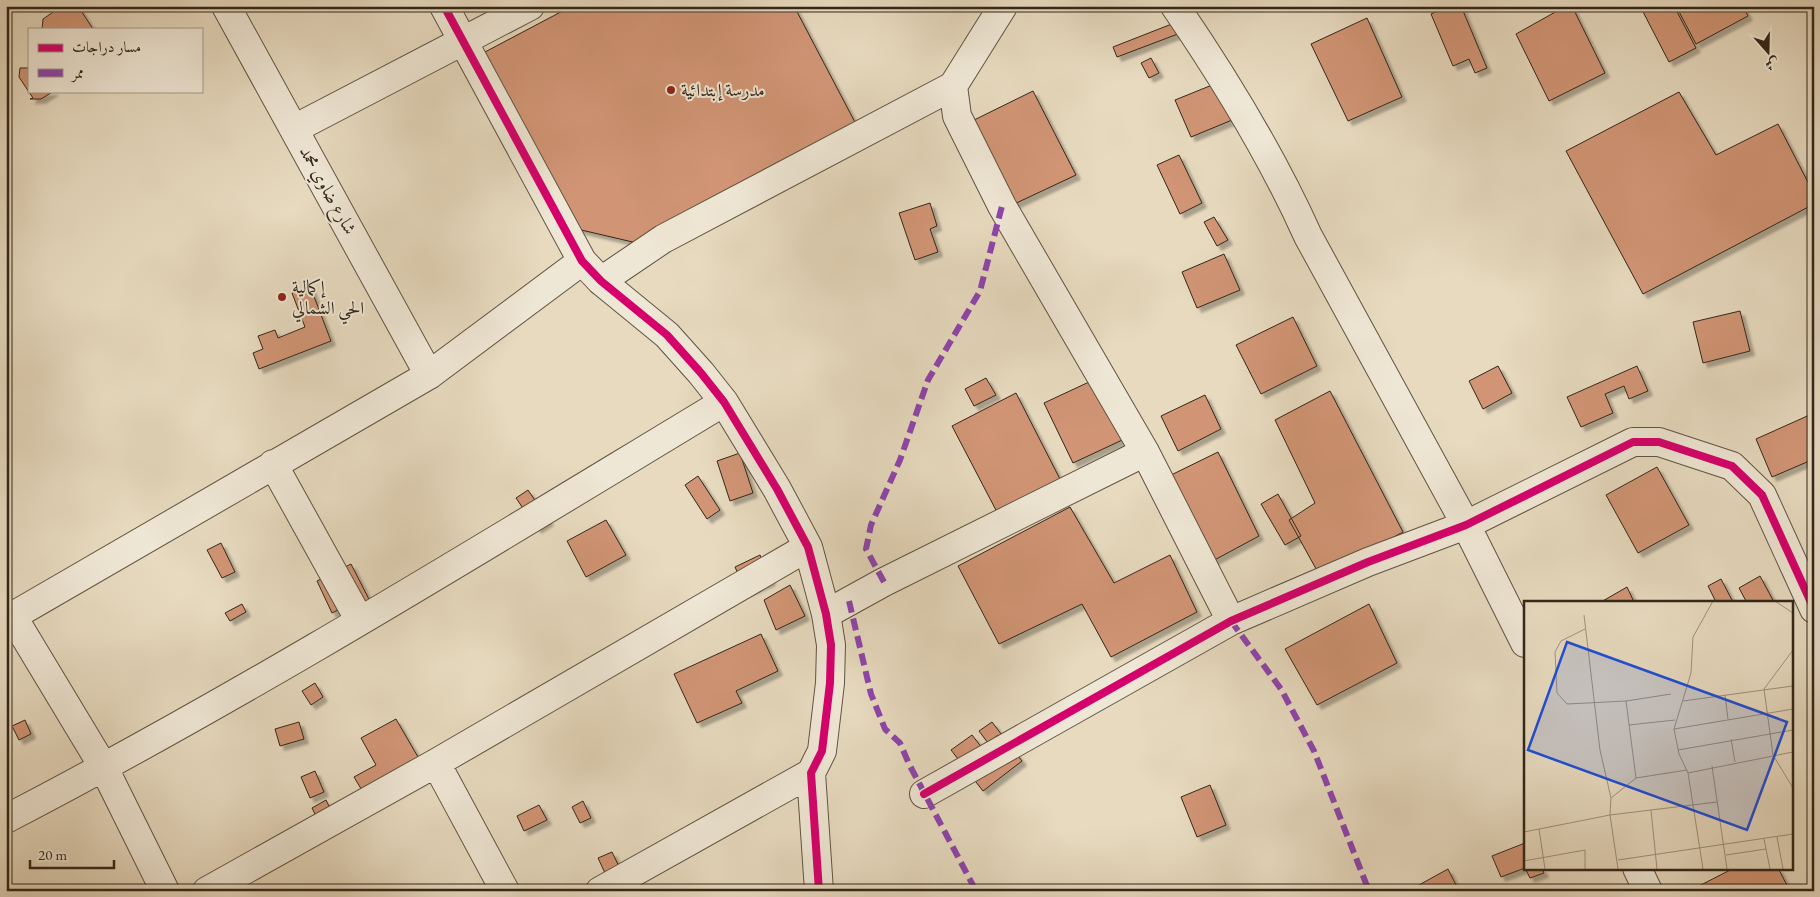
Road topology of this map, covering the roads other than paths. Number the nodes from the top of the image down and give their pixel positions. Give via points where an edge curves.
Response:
1 (226, 6) edge
2 (444, 6) edge
3 (530, 6) edge
4 (1003, 6) edge
5 (1175, 6) edge
6 (463, 41) junction
7 (953, 86) junction
8 (294, 129) junction
9 (582, 261) junction
10 (601, 280) junction
11 (430, 374) junction
12 (724, 402) junction
13 (1145, 452) junction
14 (273, 464) junction
15 (1466, 525) junction
16 (808, 547) junction
17 (1814, 609) edge
18 (826, 614) junction
19 (8, 616) edge
20 (360, 621) junction
21 (1231, 621) junction
22 (1524, 641) edge
23 (436, 763) junction
24 (104, 768) junction
25 (811, 774) junction
26 (924, 794) dead end
27 (6, 819) edge
28 (1638, 870) edge
29 (165, 891) edge
30 (207, 891) edge
31 (505, 891) edge
32 (600, 891) edge
33 (819, 891) edge
34 (1648, 891) edge

1 - 8 street, شارع ضاوي محمد
2 - 6 street
3 - 6 street
4 - 7 street
5 - 15 street via 1208,54 1290,196 1308,236
6 - 8 street
6 - 9 street
7 - 10 street via 663,239
7 - 13 street via 957,116 1002,206
8 - 11 street, شارع ضاوي محمد
9 - 10 street
9 - 11 street
10 - 12 street via 667,335
11 - 14 street
12 - 16 street
12 - 20 street
13 - 18 street
13 - 21 street
14 - 19 street
14 - 20 street
15 - 17 street via 1633,442 1659,442 1732,466 1762,495
15 - 21 street via 1368,562
15 - 22 street
16 - 18 street
16 - 23 street
18 - 25 street via 831,644 830,683 822,751
19 - 24 street
20 - 24 street
21 - 26 street
23 - 30 street
23 - 31 street
24 - 27 street
24 - 29 street
25 - 32 street
25 - 33 street
28 - 34 street

